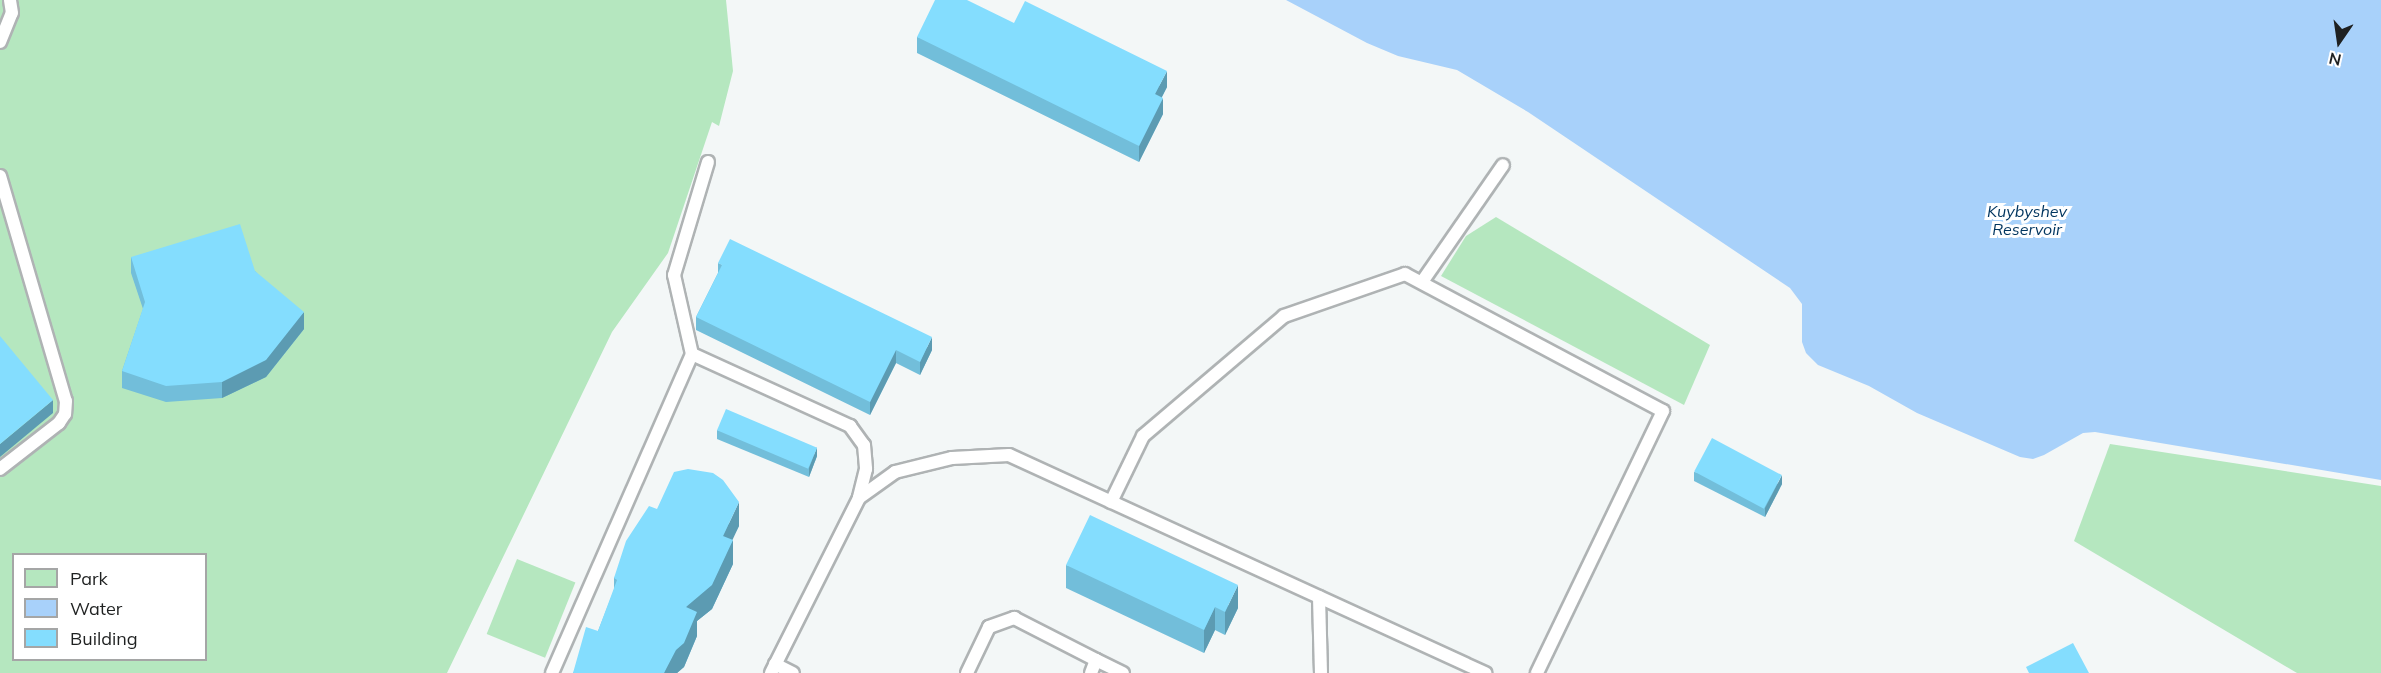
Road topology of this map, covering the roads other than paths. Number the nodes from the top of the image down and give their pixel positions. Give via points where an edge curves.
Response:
1 (10, 0) edge
2 (0, 42) edge
3 (708, 162) dead end
4 (1503, 165) dead end
5 (0, 176) edge
6 (1422, 282) junction
7 (692, 354) junction
8 (0, 469) edge
9 (859, 498) junction
10 (1111, 502) junction
11 (1319, 597) junction
12 (1096, 660) junction
13 (773, 669) edge
14 (552, 673) edge
15 (793, 673) edge
16 (967, 673) edge
17 (1091, 673) edge
18 (1123, 673) edge
19 (1321, 673) edge
20 (1485, 673) edge
21 (1537, 673) edge

1 - 2 lane via 12,13
3 - 7 lane via 674,275
4 - 6 lane
5 - 8 lane via 66,401 59,423
6 - 10 lane via 1405,274 1284,316 1143,436
6 - 21 lane via 1663,411
7 - 9 lane via 850,426 864,445 866,469
7 - 14 lane
9 - 10 lane via 895,472 951,458 1009,455
9 - 13 lane
10 - 11 lane
11 - 19 lane
11 - 20 lane
12 - 16 lane via 1014,618 989,627
12 - 17 lane
12 - 18 lane
13 - 15 lane

